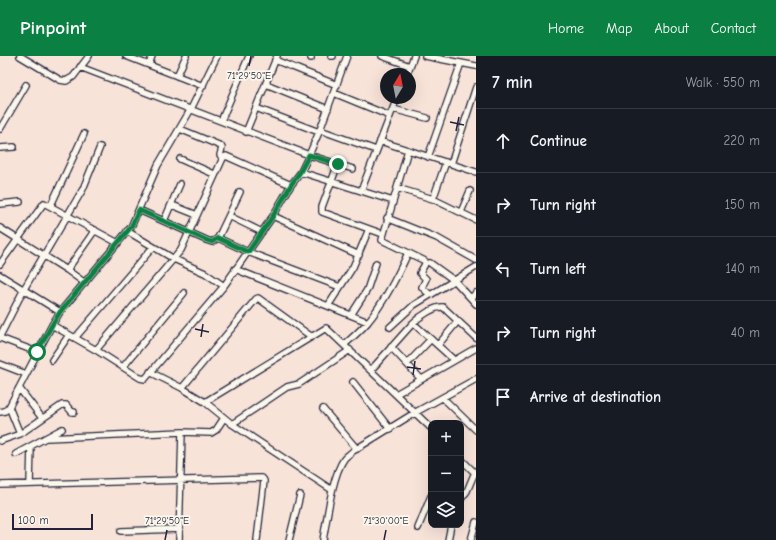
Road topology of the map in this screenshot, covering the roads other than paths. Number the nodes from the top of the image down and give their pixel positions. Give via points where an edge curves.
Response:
1 (20, 56) edge
2 (89, 56) edge
3 (126, 56) edge
4 (152, 56) edge
5 (186, 56) edge
6 (217, 56) edge
7 (249, 56) edge
8 (347, 56) edge
9 (382, 56) edge
10 (414, 56) edge
11 (425, 56) edge
12 (276, 58) edge
13 (454, 59) edge
14 (461, 63) junction
15 (149, 65) junction
16 (410, 66) joint
17 (476, 66) edge
18 (80, 68) junction
19 (177, 76) junction
20 (266, 84) junction
21 (337, 84) junction
22 (26, 85) dead end
23 (203, 86) junction
24 (476, 87) edge
25 (334, 93) junction
26 (395, 104) edge
27 (256, 108) junction
28 (191, 109) junction
29 (328, 109) junction
30 (393, 109) junction
31 (390, 116) junction
32 (427, 118) dead end
33 (221, 121) junction
34 (0, 129) edge
35 (180, 129) junction
36 (320, 131) junction
37 (246, 132) junction
38 (84, 134) dead end
39 (380, 141) junction
40 (14, 147) dead end
41 (100, 147) dead end
42 (0, 148) edge
43 (376, 150) junction
44 (408, 150) junction
45 (309, 155) junction
46 (428, 157) junction
47 (223, 158) junction
48 (180, 159) dead end
49 (448, 163) junction
50 (338, 164) junction
51 (353, 169) dead end
52 (300, 172) junction
53 (476, 172) edge
54 (214, 174) junction
55 (332, 181) junction
56 (180, 184) dead end
57 (291, 185) junction
58 (397, 188) junction
59 (361, 190) junction
60 (470, 191) dead end
61 (240, 192) dead end
62 (433, 199) junction
63 (393, 201) junction
64 (20, 202) dead end
65 (0, 204) edge
66 (51, 205) junction
67 (172, 205) junction
68 (139, 210) junction
69 (461, 212) junction
70 (68, 215) junction
71 (197, 215) junction
72 (229, 216) junction
73 (273, 216) junction
74 (387, 218) junction
75 (476, 220) edge
76 (164, 222) junction
77 (0, 228) edge
78 (369, 229) junction
79 (95, 230) junction
80 (127, 232) junction
81 (190, 232) junction
82 (262, 232) junction
83 (383, 234) junction
84 (18, 238) junction
85 (218, 238) junction
86 (118, 243) junction
87 (153, 247) junction
88 (248, 252) junction
89 (408, 253) junction
90 (44, 255) junction
91 (359, 255) junction
92 (174, 259) junction
93 (476, 260) edge
94 (376, 263) dead end
95 (430, 263) dead end
96 (0, 264) edge
97 (476, 267) edge
98 (67, 270) junction
99 (235, 270) junction
100 (0, 276) edge
101 (455, 281) junction
102 (85, 283) junction
103 (224, 286) junction
104 (340, 287) junction
105 (24, 289) junction
106 (184, 293) dead end
107 (476, 293) edge
108 (430, 295) junction
109 (470, 298) junction
110 (476, 304) edge
111 (328, 306) junction
112 (60, 312) junction
113 (351, 315) junction
114 (458, 321) junction
115 (368, 322) junction
116 (413, 323) junction
117 (52, 325) junction
118 (390, 327) dead end
119 (69, 335) junction
120 (0, 337) edge
121 (312, 337) junction
122 (75, 338) junction
123 (476, 338) edge
124 (431, 339) junction
125 (344, 345) junction
126 (438, 345) junction
127 (391, 347) junction
128 (476, 348) edge
129 (96, 350) junction
130 (350, 350) junction
131 (37, 352) junction
132 (52, 360) dead end
133 (454, 360) junction
134 (0, 364) edge
135 (407, 364) junction
136 (123, 366) junction
137 (371, 370) junction
138 (150, 372) junction
139 (26, 374) junction
140 (421, 379) junction
141 (475, 381) edge
142 (353, 382) dead end
143 (19, 388) junction
144 (182, 388) junction
145 (396, 394) junction
146 (443, 398) junction
147 (205, 402) junction
148 (9, 408) junction
149 (323, 409) dead end
150 (0, 412) edge
151 (74, 412) dead end
152 (416, 412) junction
153 (42, 418) junction
154 (224, 418) junction
155 (232, 424) junction
156 (428, 425) edge
157 (62, 429) dead end
158 (390, 429) junction
159 (476, 430) edge
160 (182, 432) junction
161 (20, 434) junction
162 (47, 438) junction
163 (0, 441) edge
164 (31, 446) junction
165 (357, 449) junction
166 (16, 454) dead end
167 (464, 462) edge
168 (476, 472) edge
169 (181, 480) junction
170 (30, 484) junction
171 (0, 485) edge
172 (332, 490) junction
173 (300, 495) dead end
174 (464, 495) edge
175 (428, 503) edge
176 (476, 522) edge
177 (418, 528) dead end
178 (450, 528) edge
179 (179, 529) junction
180 (121, 531) dead end
181 (179, 540) edge
182 (257, 540) edge
183 (289, 540) edge
184 (323, 540) edge
185 (448, 540) edge
186 (471, 540) edge

1 - 18 street via 63,81 73,77
2 - 18 street
3 - 15 street
4 - 15 street
5 - 19 street
6 - 23 street
7 - 33 street
8 - 21 street
9 - 16 street
10 - 16 street
11 - 13 street
12 - 20 street
12 - 21 street
13 - 14 street
14 - 17 street
14 - 46 street
15 - 19 street
18 - 28 street
19 - 23 street
20 - 27 street
20 - 29 street
21 - 25 street
22 - 34 street
23 - 28 street
24 - 49 street
25 - 29 street
25 - 31 street
26 - 30 street
27 - 36 street
27 - 37 street
28 - 33 street
28 - 35 street
29 - 36 street
30 - 31 street
30 - 32 street
31 - 39 street
33 - 37 street
35 - 47 street via 221,146 220,155
35 - 68 street via 158,165
36 - 43 street
36 - 45 street
37 - 45 street
38 - 66 street
39 - 43 street
39 - 44 street
40 - 42 street
41 - 70 street via 83,189
43 - 59 street
44 - 46 street
44 - 58 street
45 - 50 street
45 - 52 street
46 - 49 street
47 - 54 street
47 - 57 street via 226,156
48 - 54 street
49 - 53 street
49 - 62 street
50 - 51 street
50 - 55 street
52 - 55 street
52 - 57 street
54 - 71 street
55 - 59 street
55 - 78 street via 322,212
56 - 67 street
57 - 73 street
58 - 62 street
58 - 63 street
59 - 63 street
60 - 69 street
61 - 72 street
62 - 69 street
63 - 74 street
64 - 65 street
66 - 70 street
66 - 84 street via 43,203
67 - 71 street
67 - 76 street
68 - 76 street
68 - 80 street
69 - 75 street
70 - 79 street
70 - 90 street
71 - 81 street
72 - 82 street
72 - 85 street
73 - 82 street
73 - 91 street
74 - 83 street
74 - 93 street via 437,238
76 - 81 street
77 - 84 street
78 - 83 street
78 - 91 street
79 - 86 street
79 - 98 street
80 - 86 street
80 - 87 street
81 - 85 street via 212,242
81 - 92 street
82 - 88 street
83 - 89 street via 382,240
84 - 90 street
84 - 96 street
85 - 88 street
86 - 102 street
87 - 92 street
87 - 122 street
88 - 99 street
88 - 104 street
89 - 108 street via 425,261 426,264 420,273 426,279 422,287
89 - 115 street via 399,273
90 - 98 street
90 - 105 street
91 - 104 street
92 - 103 street via 205,273
92 - 129 street
94 - 113 street via 367,290
95 - 101 street
97 - 101 street
98 - 102 street
99 - 103 street
99 - 111 street
100 - 105 street
101 - 108 street
101 - 109 street
102 - 112 street
103 - 138 street
104 - 111 street
105 - 112 street
105 - 120 street
106 - 136 street
107 - 109 street
108 - 118 street via 414,305
109 - 110 street
111 - 113 street
112 - 117 street
113 - 115 street
114 - 116 street via 440,306
114 - 123 street
114 - 126 street
115 - 125 street
116 - 124 street
116 - 127 street
117 - 119 street
117 - 131 street
119 - 122 street
119 - 132 street
120 - 131 street
121 - 125 street via 326,328
121 - 144 street via 258,298
121 - 147 street
122 - 129 street
124 - 126 street
124 - 135 street
125 - 130 street
126 - 133 street
127 - 135 street
127 - 137 street
128 - 133 street
129 - 136 street
130 - 137 street
130 - 155 street via 300,384 287,387
131 - 139 street
133 - 140 street
134 - 139 street
135 - 140 street
136 - 138 street via 143,379
137 - 145 street
138 - 144 street
139 - 143 street
140 - 145 street
141 - 146 street
142 - 158 street
143 - 148 street
143 - 153 street
144 - 147 street
145 - 152 street
146 - 152 street
146 - 159 street
147 - 154 street
148 - 150 street
148 - 161 street
149 - 165 street
151 - 153 street via 66,405 62,405
152 - 156 street
152 - 158 street
153 - 161 street
154 - 155 street
154 - 160 street via 212,433
155 - 172 street
157 - 162 street
158 - 165 street
160 - 162 street
160 - 169 street
161 - 163 street
162 - 164 street
164 - 166 street
164 - 170 street
165 - 172 street via 342,461
167 - 168 street
168 - 174 street
169 - 170 street
169 - 179 street
169 - 182 street via 258,477 264,479
170 - 171 street
172 - 184 street
173 - 183 street
175 - 177 street
176 - 186 street
178 - 185 street
179 - 180 street
179 - 181 street

